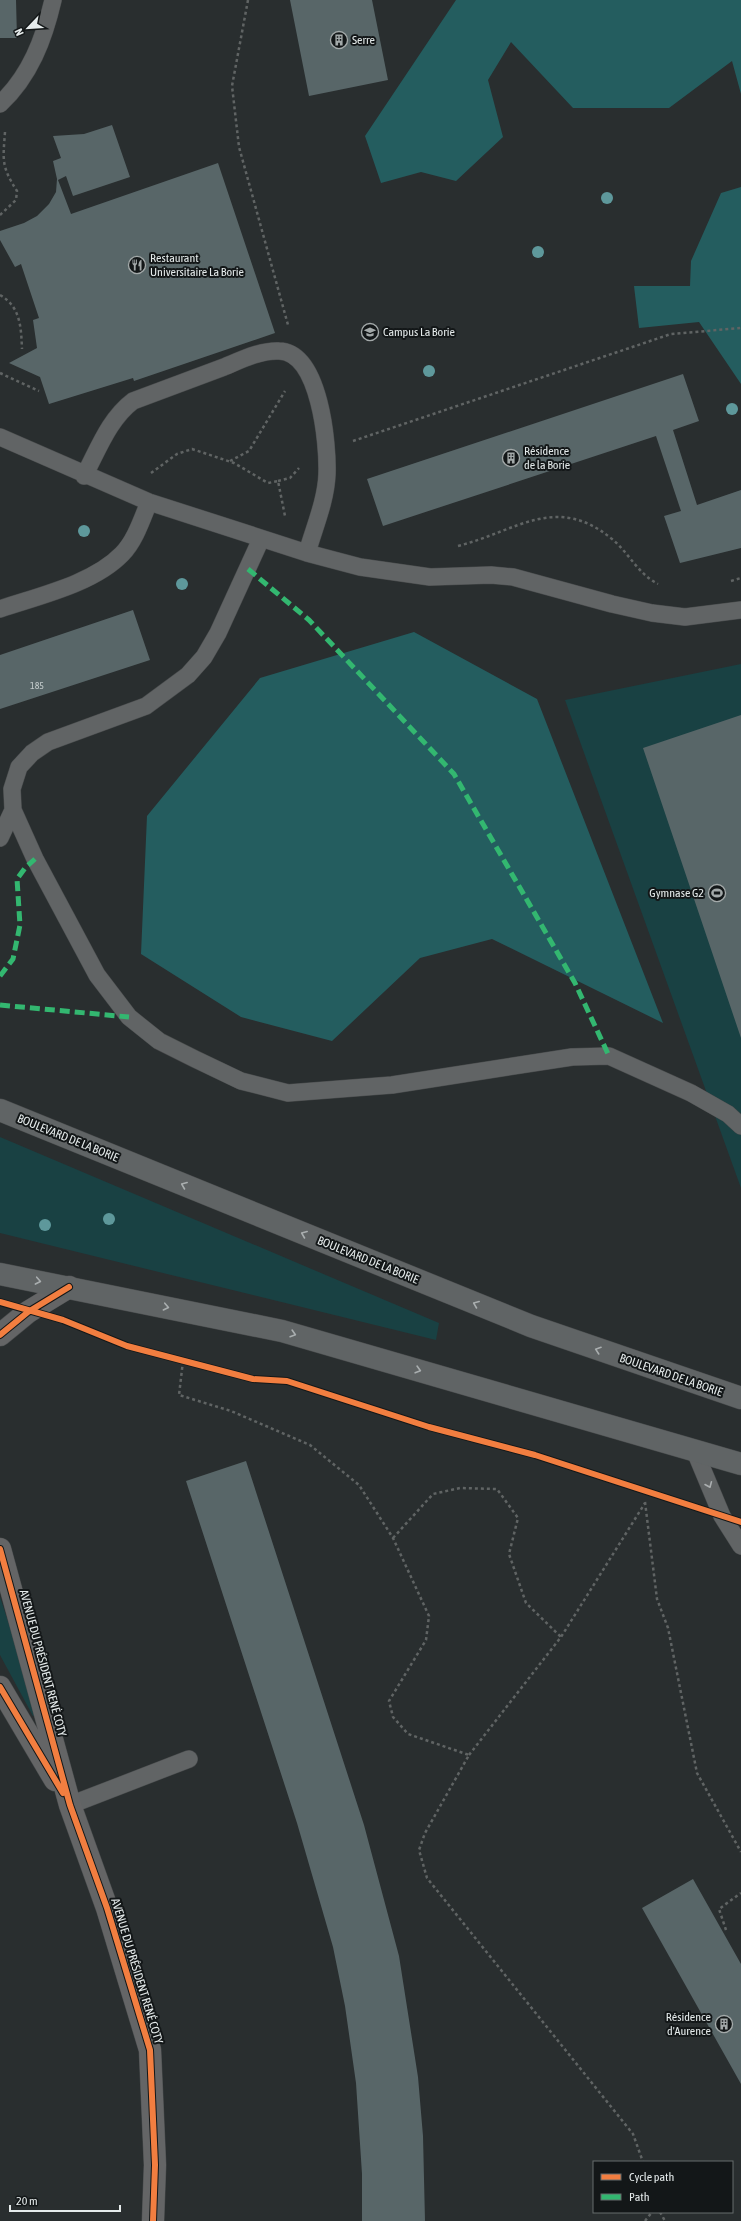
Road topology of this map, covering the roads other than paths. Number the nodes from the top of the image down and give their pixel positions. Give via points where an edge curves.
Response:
1 (53, 0) edge
2 (4, 100) edge
3 (0, 437) edge
4 (84, 476) junction
5 (148, 502) junction
6 (261, 539) junction
7 (307, 553) junction
8 (0, 610) edge
9 (741, 610) edge
10 (13, 810) junction
11 (0, 838) edge
12 (0, 1110) edge
13 (741, 1126) edge
14 (0, 1274) edge
15 (69, 1287) junction
16 (0, 1335) edge
17 (741, 1398) edge
18 (694, 1449) junction
19 (741, 1464) edge
20 (741, 1546) edge
21 (0, 1549) edge
22 (0, 1687) edge
23 (189, 1759) dead end
24 (70, 1805) junction
25 (153, 2221) edge

1 - 2 lane via 46,29 26,74
3 - 4 lane
4 - 5 lane
4 - 7 lane via 106,432 122,409 133,401 257,354 280,350 299,360 309,373 320,403 327,474 324,494
5 - 6 lane
5 - 8 lane via 138,529 123,554 102,570
6 - 7 lane
6 - 10 lane via 218,633 204,657 188,675 146,706 48,742 32,753 19,767 12,789
7 - 9 lane via 360,567 430,577 514,577 618,605 685,617
10 - 11 lane
10 - 13 lane via 71,929 97,975 129,1017 159,1041 241,1081 288,1093 392,1085 572,1057 610,1056 690,1093 728,1114
17 -> 12 main road, BOULEVARD DE LA BORIE via 531,1326
14 -> 15 main road
15 - 16 street via 28,1312
15 -> 18 main road via 282,1331
18 - 19 main road
18 -> 20 lane via 722,1516
21 - 24 street, AVENUE DU PRÉSIDENT RENÉ COTY
22 - 24 street, AVENUE DU PRÉSIDENT RENÉ COTY
23 - 24 lane
24 - 25 street, AVENUE DU PRÉSIDENT RENÉ COTY via 107,1908 150,2050 156,2165

